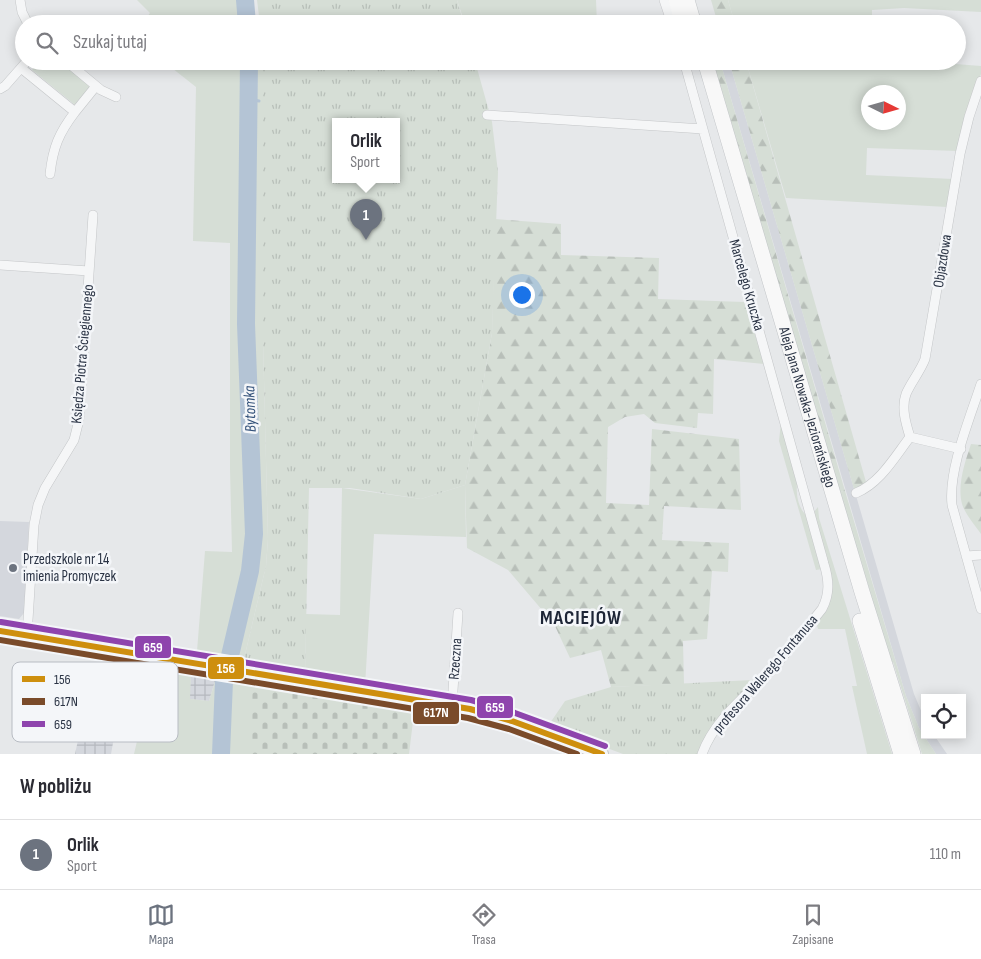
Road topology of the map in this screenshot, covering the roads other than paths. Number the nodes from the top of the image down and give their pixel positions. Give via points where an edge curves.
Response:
1 (20, 0) edge
2 (664, 0) edge
3 (676, 0) edge
4 (687, 0) edge
5 (24, 15) edge
6 (669, 15) edge
7 (680, 15) edge
8 (691, 15) edge
9 (18, 70) edge
10 (30, 70) edge
11 (77, 70) edge
12 (687, 70) edge
13 (697, 70) edge
14 (708, 70) edge
15 (981, 82) edge
16 (96, 86) junction
17 (0, 89) edge
18 (116, 98) dead end
19 (75, 112) junction
20 (487, 115) dead end
21 (703, 129) junction
22 (50, 174) dead end
23 (93, 214) dead end
24 (0, 265) edge
25 (89, 271) junction
26 (980, 388) edge
27 (910, 437) junction
28 (961, 448) junction
29 (856, 493) dead end
30 (809, 508) joint
31 (981, 555) edge
32 (966, 556) junction
33 (981, 609) edge
34 (458, 613) dead end
35 (0, 631) edge
36 (27, 636) junction
37 (452, 706) junction
38 (602, 754) edge
39 (702, 754) edge
40 (901, 754) edge
41 (913, 754) edge

1 - 5 street
2 - 6 street
3 - 7 main road
4 - 8 main road
9 - 17 street
10 - 19 street
11 - 16 street
12 - 21 street, Marcelego Kruczka
13 - 40 main road, Aleja Jana Nowaka-Jeziorańskiego
14 - 41 main road, Aleja Jana Nowaka-Jeziorańskiego
15 - 27 street, Objazdowa via 961,147 927,350 919,374 905,398 904,415
16 - 18 street
16 - 19 street
19 - 22 street via 57,140
20 - 21 street
21 - 30 street, Marcelego Kruczka
23 - 25 street, Księdza Piotra Ściegiennego
24 - 25 street, Księdza Piotra Ściegiennego
25 - 36 street, Księdza Piotra Ściegiennego via 79,420 74,440 38,505
26 - 28 street
27 - 28 street
27 - 29 street via 878,478 868,488
28 - 32 street via 951,496
30 - 39 street, profesora Walerego Fontanusa via 826,572 826,602 780,660 711,734
31 - 32 street
32 - 33 street
34 - 37 street, Rzeczna
35 - 36 street
36 - 37 street
37 - 38 street via 497,716

